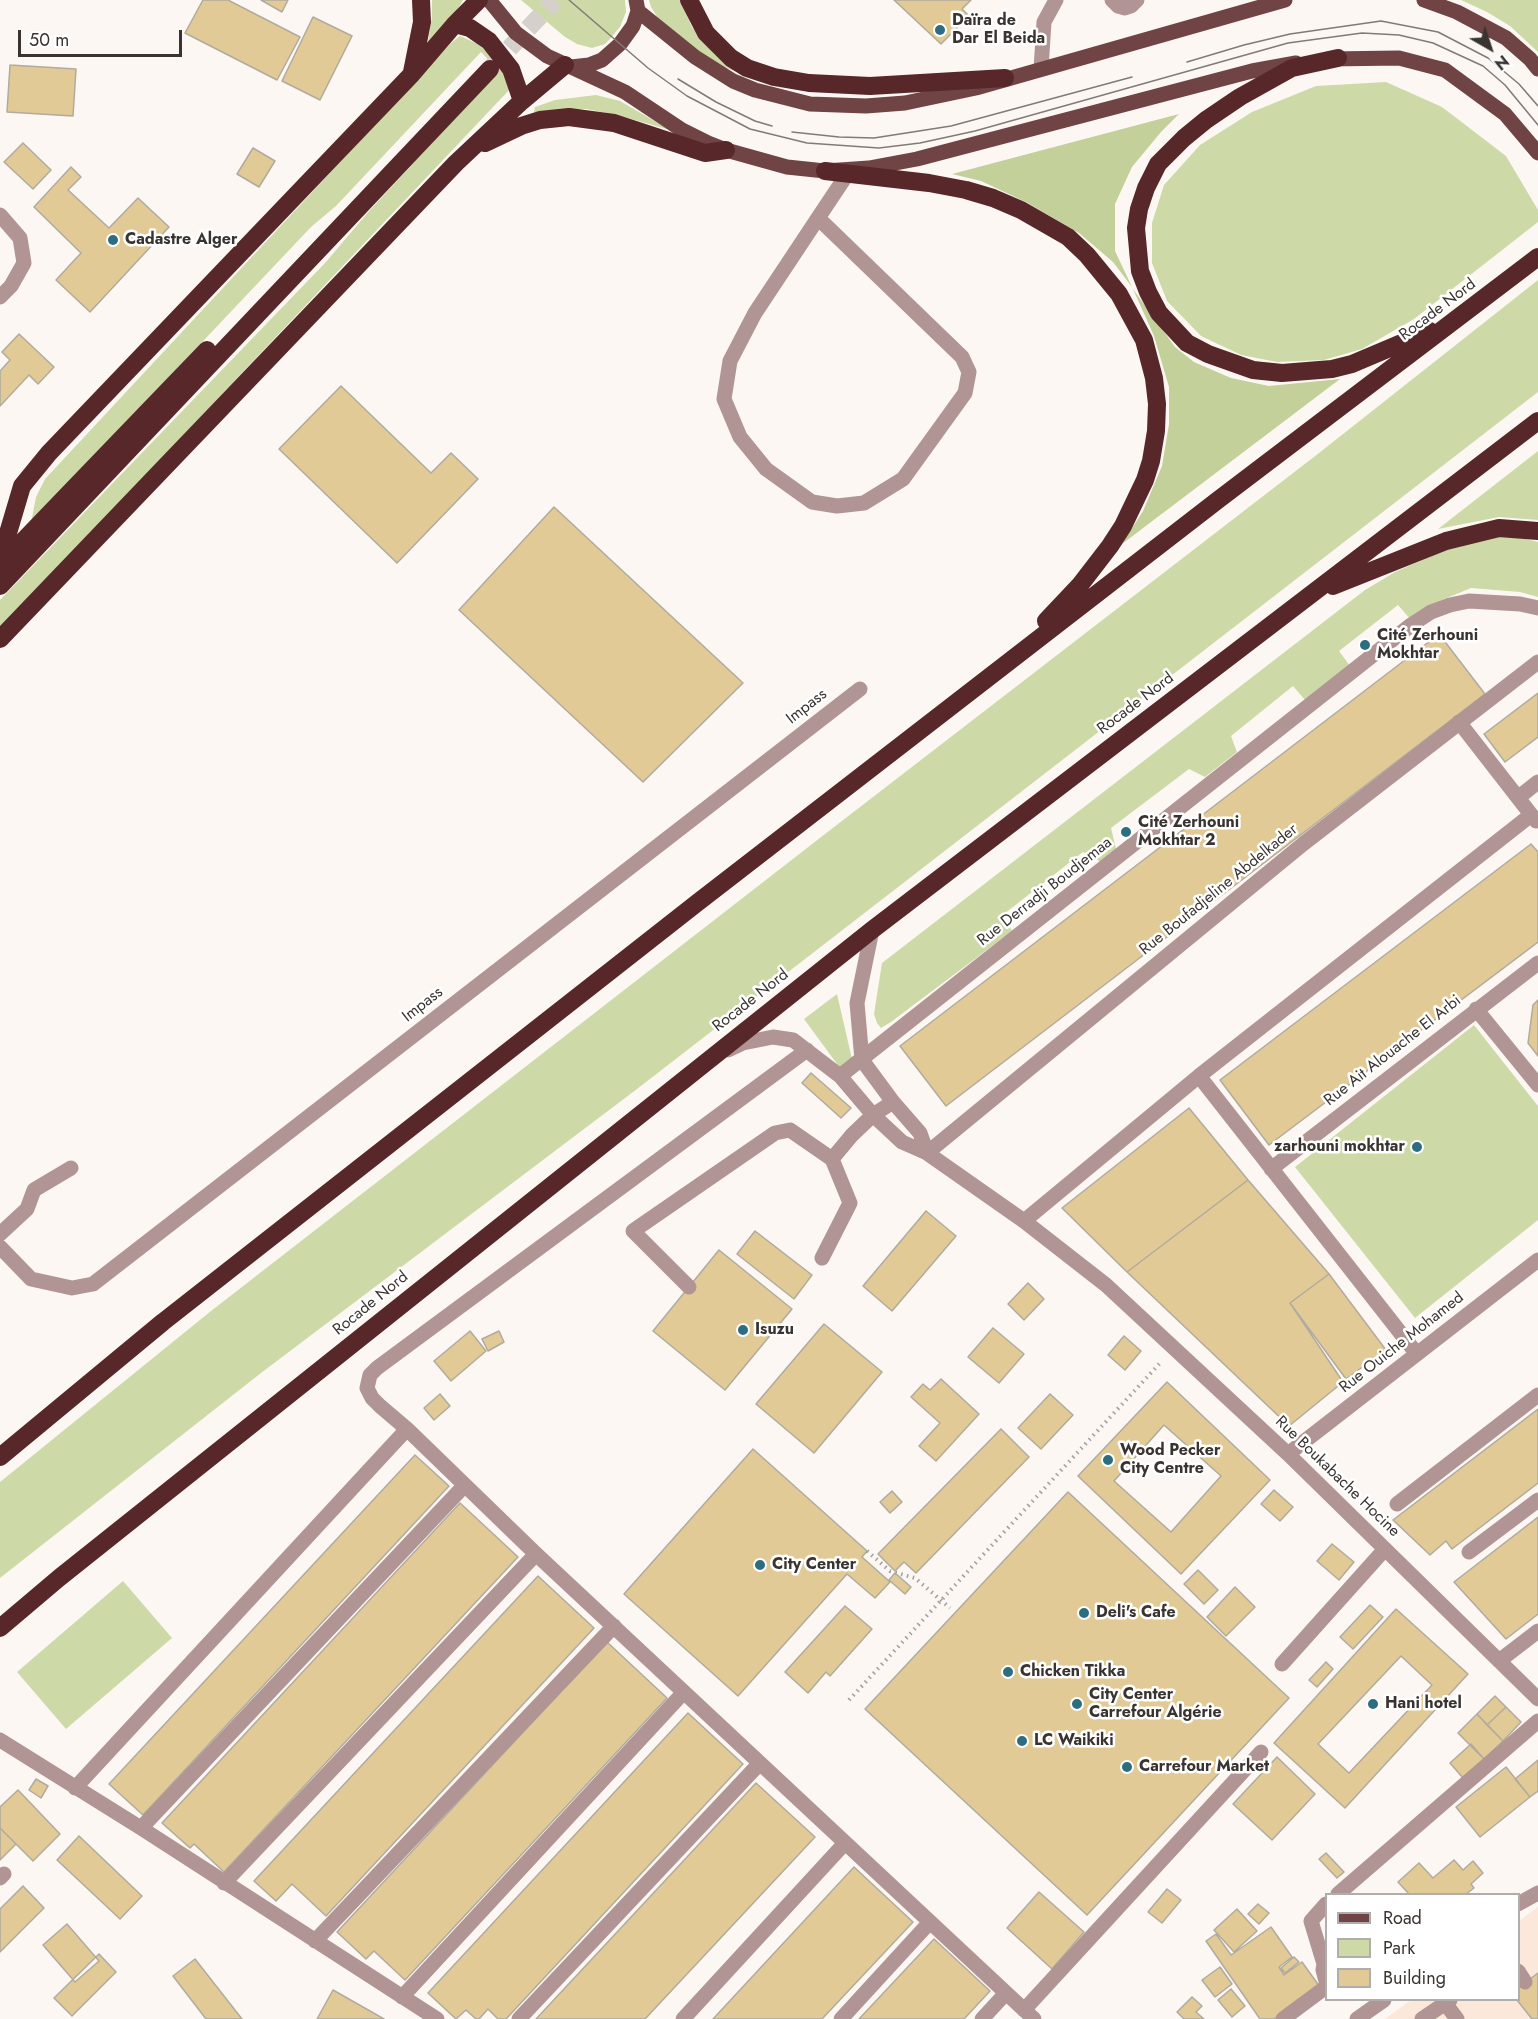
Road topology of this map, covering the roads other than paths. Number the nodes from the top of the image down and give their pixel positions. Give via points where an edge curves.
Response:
1 (421, 0) edge
2 (479, 0) edge
3 (489, 0) edge
4 (689, 0) edge
5 (1056, 0) edge
6 (1112, 0) edge
7 (1137, 0) edge
8 (1285, 0) edge
9 (1424, 0) edge
10 (637, 6) edge
11 (455, 24) junction
12 (1338, 57) junction
13 (568, 66) junction
14 (1041, 69) junction
15 (1538, 69) edge
16 (412, 75) junction
17 (1005, 78) junction
18 (522, 101) junction
19 (1534, 147) edge
20 (726, 150) junction
21 (456, 163) junction
22 (825, 171) junction
23 (848, 173) junction
24 (0, 215) edge
25 (818, 218) junction
26 (1538, 257) edge
27 (0, 297) edge
28 (1464, 315) junction
29 (1538, 421) edge
30 (1538, 531) edge
31 (0, 560) edge
32 (0, 565) edge
33 (0, 585) edge
34 (1314, 592) junction
35 (1538, 608) edge
36 (0, 639) edge
37 (1008, 661) junction
38 (1538, 662) edge
39 (860, 689) dead end
40 (1459, 722) junction
41 (1538, 782) edge
42 (1519, 797) junction
43 (1535, 819) edge
44 (872, 930) junction
45 (1538, 963) edge
46 (1476, 1009) junction
47 (807, 1050) junction
48 (862, 1060) junction
49 (707, 1061) junction
50 (840, 1076) junction
51 (1199, 1076) junction
52 (1538, 1085) edge
53 (893, 1102) junction
54 (873, 1115) junction
55 (927, 1153) junction
56 (832, 1159) junction
57 (71, 1168) dead end
58 (1271, 1169) junction
59 (1024, 1221) junction
60 (0, 1234) edge
61 (0, 1247) edge
62 (822, 1258) dead end
63 (1538, 1260) edge
64 (689, 1287) dead end
65 (1417, 1354) junction
66 (1538, 1395) edge
67 (407, 1429) junction
68 (1288, 1454) junction
69 (0, 1457) edge
70 (464, 1486) junction
71 (1538, 1500) edge
72 (1396, 1504) dead end
73 (1385, 1549) junction
74 (1469, 1552) dead end
75 (536, 1554) junction
76 (614, 1626) junction
77 (0, 1628) edge
78 (1538, 1631) edge
79 (1499, 1661) junction
80 (1281, 1664) dead end
81 (684, 1692) junction
82 (1538, 1699) edge
83 (1538, 1721) edge
84 (0, 1740) edge
85 (1261, 1752) dead end
86 (760, 1763) junction
87 (75, 1788) junction
88 (141, 1828) junction
89 (845, 1843) junction
90 (224, 1883) junction
91 (1339, 1893) edge
92 (1538, 1893) edge
93 (1520, 1903) edge
94 (1325, 1905) edge
95 (930, 1922) junction
96 (315, 1941) junction
97 (1325, 1977) edge
98 (1325, 1988) edge
99 (1006, 1993) junction
100 (402, 1997) junction
101 (1383, 2001) edge
102 (1448, 2001) edge
103 (1029, 2014) edge
104 (437, 2019) edge
105 (519, 2019) edge
106 (683, 2019) edge
107 (841, 2019) edge
108 (982, 2019) edge
109 (1283, 2019) edge
110 (1357, 2019) edge
111 (1422, 2019) edge
112 (1457, 2019) edge

1 - 16 highway via 422,22
2 - 11 highway
3 - 13 main road via 516,33
4 - 17 highway via 706,33 731,58 774,77 870,86
5 - 14 street via 1044,22
6 - 7 street via 1125,8
8 - 14 main road
9 - 15 main road via 1506,38
10 - 13 main road via 633,26 602,60
10 - 17 main road via 694,57 733,81 810,104 905,103
11 - 16 highway
11 - 18 highway via 470,28 489,41 511,69
12 - 19 main road via 1399,58 1445,70 1504,114
12 - 22 main road via 1252,71 916,159
12 - 28 highway via 1292,68 1240,98 1206,120 1158,164 1146,188 1136,228 1140,271 1148,292 1159,313 1187,343 1253,370 1282,373 1352,364
13 - 18 highway
13 - 20 main road via 625,92 682,129
14 - 17 main road
16 - 31 highway via 49,453 22,486
18 - 21 highway
20 - 21 highway via 705,153 615,123 569,117 521,126 481,145
20 - 22 main road via 787,167
21 - 36 highway
22 - 23 highway
23 - 25 street
23 - 37 highway via 966,190 1045,223 1068,237 1104,274 1144,340 1157,404 1156,431 1145,480 1110,546 1080,585
24 - 27 street via 20,238 24,263
25 - 25 street via 755,314 730,361 724,399 740,437 766,469 812,502 837,506 864,503 903,479 965,393 969,372 962,357
26 - 28 highway, Rocade Nord
28 - 37 highway, Rocade Nord
29 - 34 highway, Rocade Nord
30 - 34 highway via 1499,528 1446,541
32 - 33 highway via 486,66
34 - 44 highway, Rocade Nord
35 - 48 street, Rue Derradji Boudjemaa via 1469,601 1431,612 1411,625
37 - 69 highway, Rocade Nord via 172,1315
38 - 40 street, Rue Boufadjeline Abdelkader
39 - 61 street, Impass via 93,1284 72,1288 31,1279
40 - 42 street
40 - 55 street, Rue Boufadjeline Abdelkader via 1303,844
41 - 42 street
42 - 43 street
43 - 51 street
44 - 48 street via 857,1003
44 - 49 highway, Rocade Nord
45 - 46 street, Rue Ait Alouache El Arbi
46 - 52 street
46 - 58 street, Rue Ait Alouache El Arbi
47 - 49 street via 793,1040 773,1037 743,1043
47 - 50 street
47 - 67 street via 377,1368 367,1388 372,1398
48 - 50 street, Rue Derradji Boudjemaa
48 - 53 street
49 - 77 highway, Rocade Nord
50 - 54 street
51 - 58 street
51 - 59 street
53 - 54 street
53 - 55 street via 920,1133
54 - 55 street via 902,1142
54 - 56 street
55 - 59 street
56 - 62 street via 850,1203
56 - 64 street via 790,1130 775,1132 633,1231
57 - 60 street via 34,1190 27,1209
58 - 65 street
59 - 68 street, Rue Boukabache Hocine via 1106,1285
63 - 65 street, Rue Ouiche Mohamed
65 - 68 street, Rue Ouiche Mohamed
66 - 72 street
67 - 70 street
67 - 87 street
68 - 73 street, Rue Boukabache Hocine
70 - 75 street
70 - 88 street
71 - 74 street
73 - 79 street, Rue Boukabache Hocine
73 - 80 street
75 - 76 street
75 - 90 street
76 - 81 street
76 - 96 street
78 - 79 street
79 - 82 street, Rue Boukabache Hocine
81 - 86 street
81 - 100 street
83 - 91 street
84 - 87 street
85 - 103 street
86 - 89 street
86 - 105 street
87 - 88 street
88 - 90 street
89 - 95 street
89 - 106 street
90 - 96 street
92 - 93 street
94 - 97 street via 1311,1921
95 - 99 street
95 - 107 street
96 - 100 street
98 - 109 street
99 - 103 street
99 - 108 street
100 - 104 street
101 - 110 street
102 - 111 street
102 - 112 street

